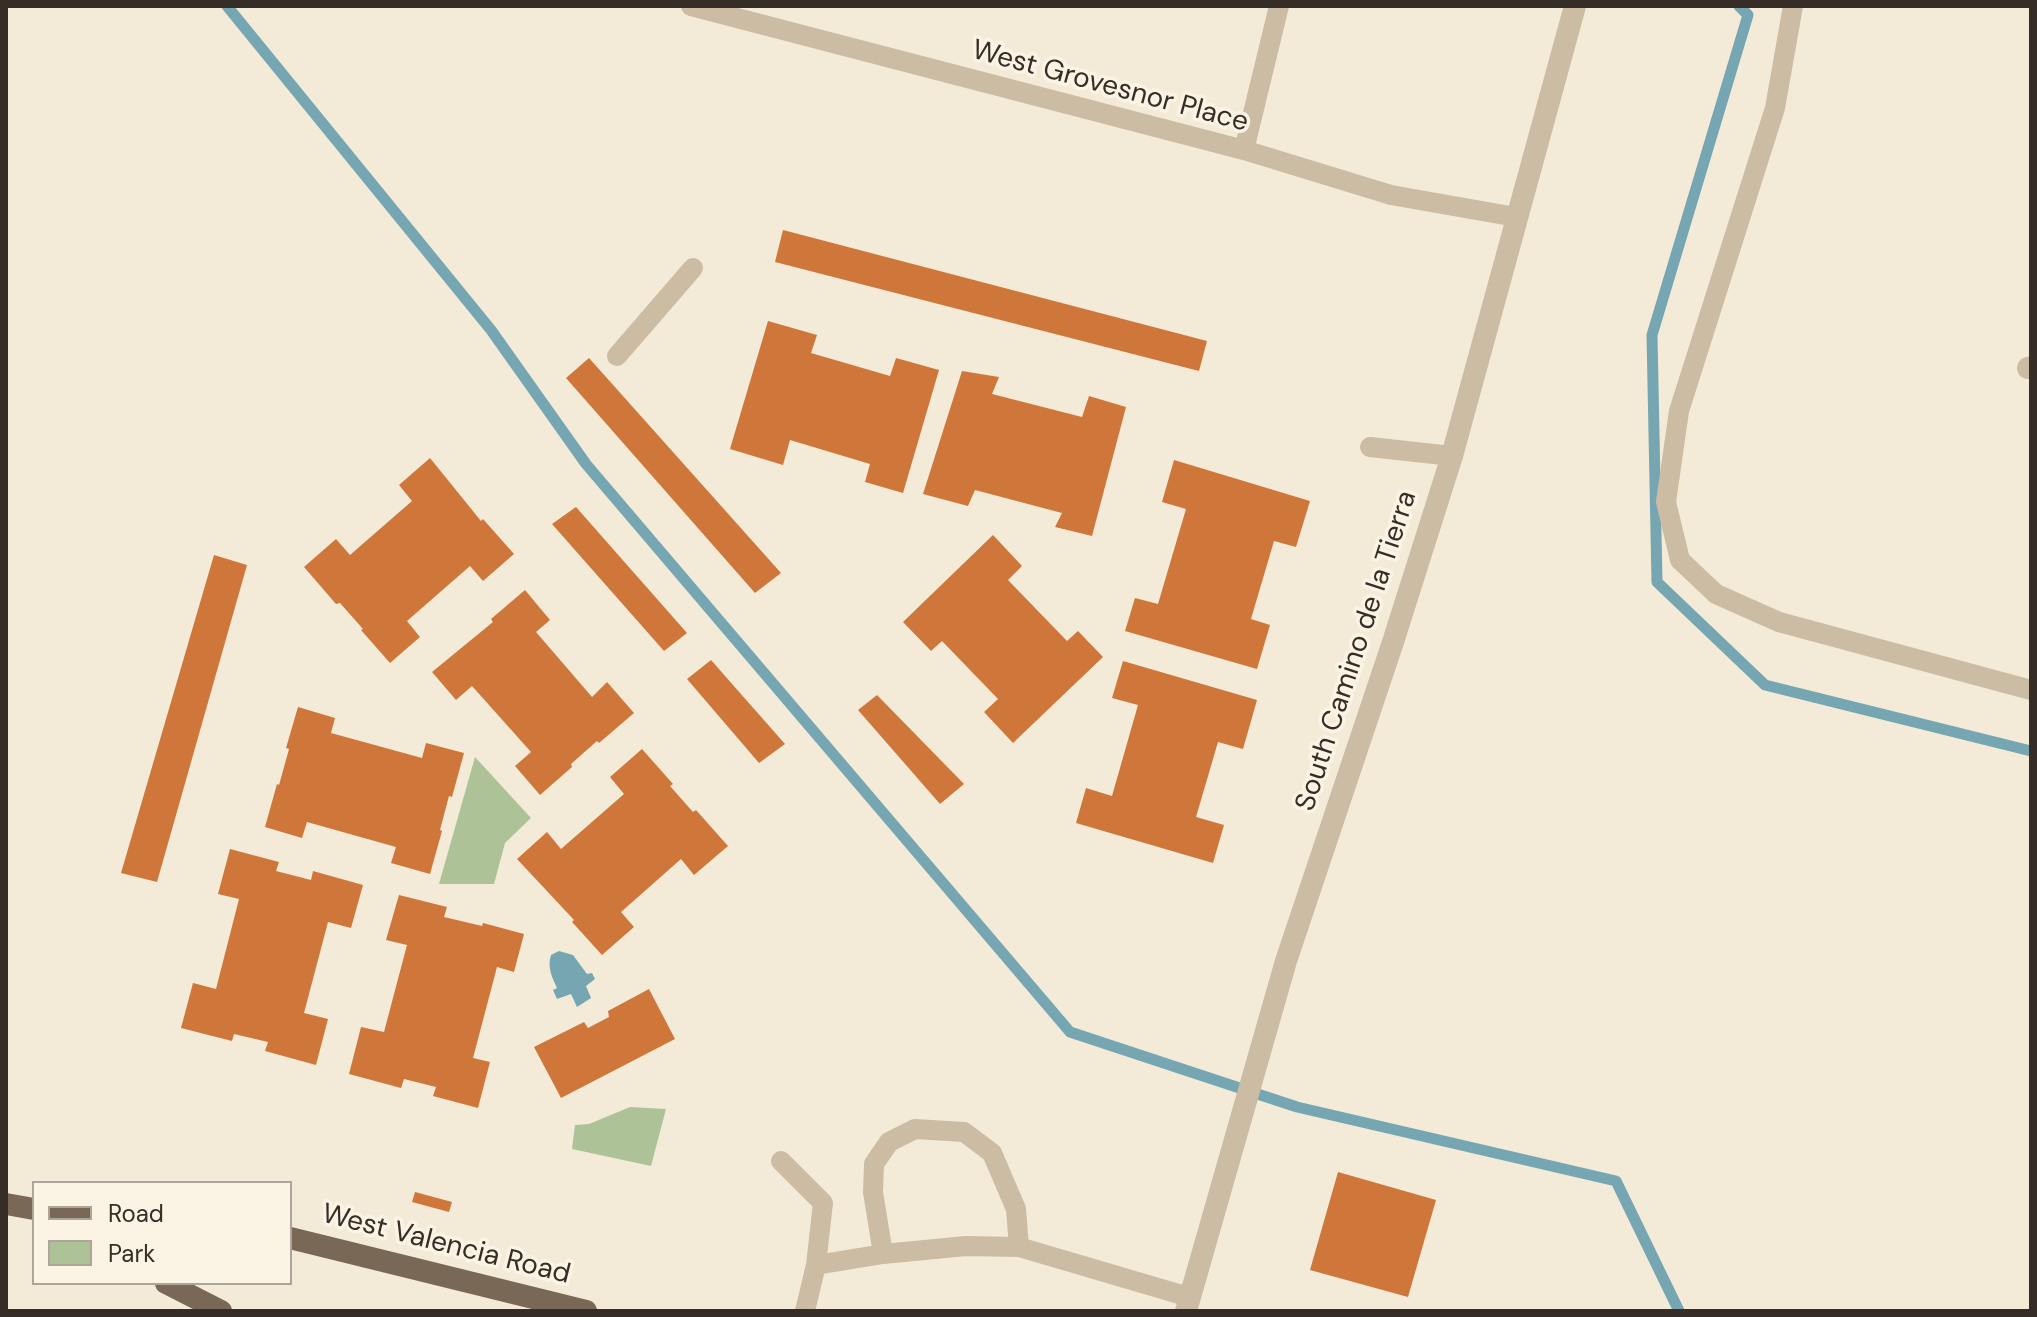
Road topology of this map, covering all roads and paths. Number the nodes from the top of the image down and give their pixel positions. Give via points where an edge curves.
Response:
1 (691, 6) edge
2 (1279, 6) edge
3 (1575, 6) edge
4 (1793, 6) edge
5 (1244, 150) junction
6 (1516, 217) junction
7 (693, 268) dead end
8 (617, 356) dead end
9 (1370, 447) dead end
10 (1452, 456) junction
11 (2031, 690) edge
12 (781, 1161) dead end
13 (292, 1238) edge
14 (1019, 1247) junction
15 (883, 1254) junction
16 (816, 1265) junction
17 (170, 1285) edge
18 (1188, 1304) edge
19 (221, 1311) edge
20 (586, 1311) edge
21 (805, 1311) edge

1 - 5 lane, West Grovesnor Place
2 - 5 lane
3 - 6 street, South Camino de la Tierra
4 - 11 lane via 1775,108 1679,411 1666,502 1680,560 1716,594 1779,622
5 - 6 lane, West Grovesnor Place via 1391,195
6 - 10 street, South Camino de la Tierra
7 - 8 lane
9 - 10 lane
10 - 18 street, South Camino de la Tierra via 1286,961
12 - 16 lane via 823,1203
13 - 20 main road, West Valencia Road
14 - 15 lane
14 - 15 lane via 1016,1209 992,1153 964,1132 915,1129 889,1142 874,1164
14 - 18 lane
15 - 16 lane
16 - 21 lane
17 - 19 main road

